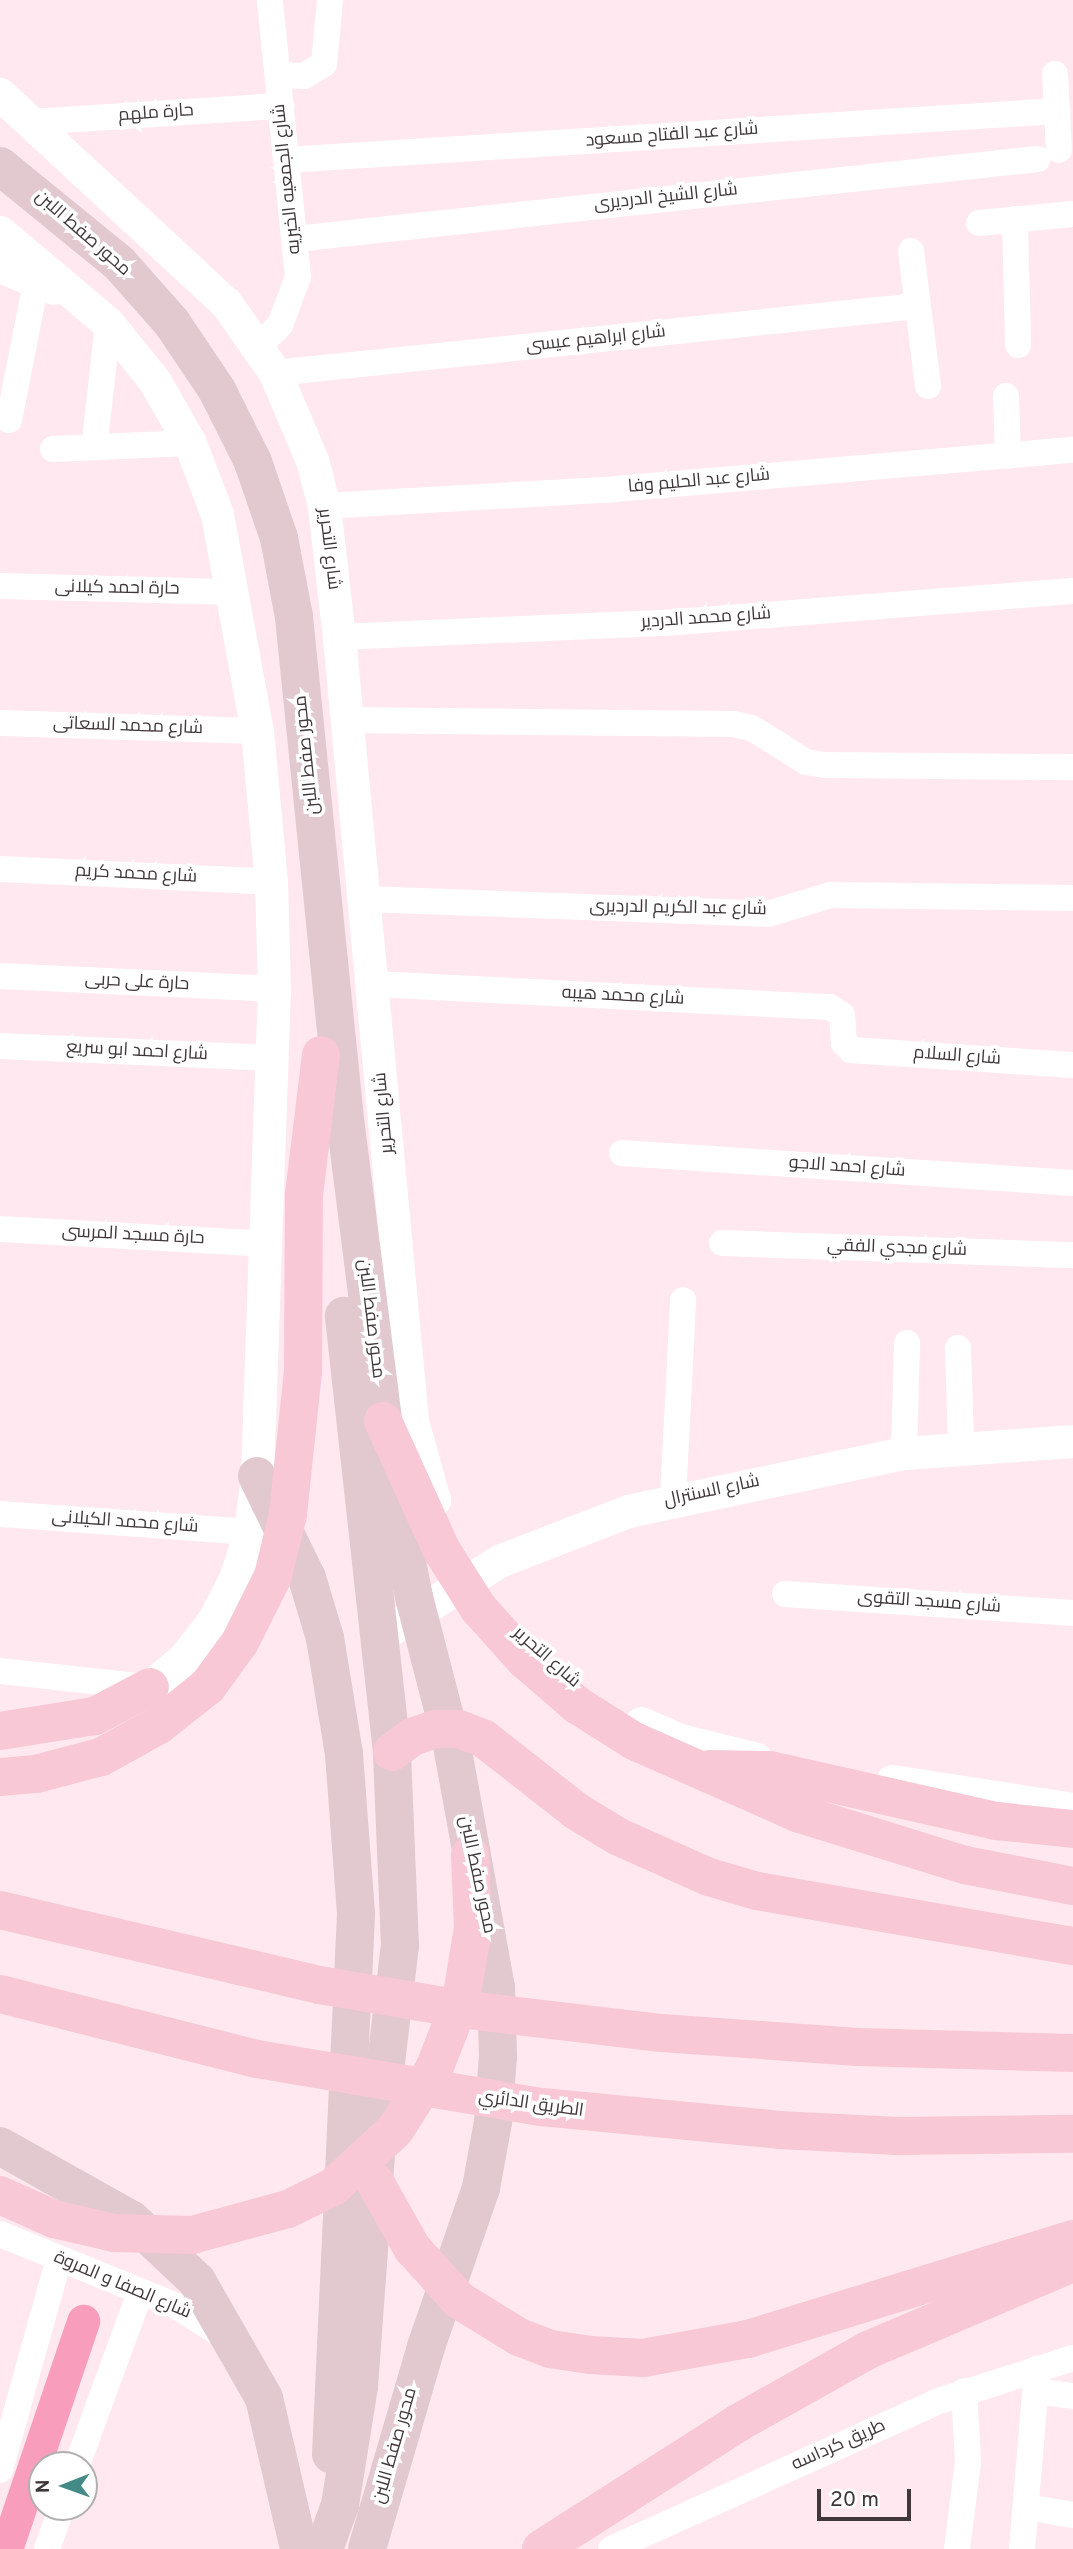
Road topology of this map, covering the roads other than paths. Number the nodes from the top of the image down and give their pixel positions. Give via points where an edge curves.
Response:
1 (270, 0) edge
2 (330, 0) edge
3 (1055, 74) dead end
4 (278, 75) junction
5 (0, 94) edge
6 (281, 106) junction
7 (1057, 111) junction
8 (31, 122) junction
9 (287, 160) junction
10 (0, 166) edge
11 (0, 189) edge
12 (1073, 214) edge
13 (1015, 219) junction
14 (979, 223) dead end
15 (0, 232) edge
16 (295, 239) junction
17 (911, 251) dead end
18 (0, 266) edge
19 (36, 282) junction
20 (82, 298) junction
21 (917, 306) junction
22 (108, 323) junction
23 (1018, 345) dead end
24 (267, 360) junction
25 (928, 386) dead end
26 (1006, 396) dead end
27 (9, 420) dead end
28 (96, 432) dead end
29 (190, 443) junction
30 (53, 449) dead end
31 (1073, 450) edge
32 (1008, 456) junction
33 (324, 506) junction
34 (0, 586) edge
35 (1073, 591) edge
36 (234, 592) junction
37 (339, 637) junction
38 (347, 720) junction
39 (0, 723) edge
40 (257, 731) junction
41 (1073, 767) edge
42 (0, 869) edge
43 (271, 882) junction
44 (1073, 898) edge
45 (365, 899) junction
46 (0, 976) edge
47 (374, 984) junction
48 (274, 989) junction
49 (844, 1043) joint
50 (0, 1046) edge
51 (321, 1055) junction
52 (274, 1058) junction
53 (1073, 1065) edge
54 (622, 1153) dead end
55 (1073, 1183) edge
56 (0, 1229) edge
57 (722, 1243) dead end
58 (266, 1244) junction
59 (1073, 1255) edge
60 (683, 1300) dead end
61 (907, 1343) dead end
62 (958, 1348) dead end
63 (383, 1421) junction
64 (1073, 1441) edge
65 (961, 1446) junction
66 (904, 1453) junction
67 (257, 1476) junction
68 (673, 1500) junction
69 (0, 1514) edge
70 (250, 1532) junction
71 (469, 1576) junction
72 (785, 1594) dead end
73 (1073, 1613) edge
74 (380, 1636) junction
75 (0, 1671) edge
76 (150, 1687) junction
77 (0, 1731) edge
78 (392, 1752) junction
79 (697, 1770) junction
80 (0, 1777) edge
81 (1073, 1809) edge
82 (1073, 1829) edge
83 (470, 1855) junction
84 (1073, 1886) edge
85 (0, 1910) edge
86 (1073, 1946) edge
87 (0, 1994) edge
88 (1073, 2053) edge
89 (1073, 2134) edge
90 (0, 2146) edge
91 (374, 2182) junction
92 (0, 2195) edge
93 (0, 2234) edge
94 (1073, 2239) edge
95 (60, 2259) junction
96 (1073, 2263) edge
97 (140, 2293) junction
98 (238, 2348) junction
99 (1073, 2358) edge
100 (1036, 2380) junction
101 (964, 2391) junction
102 (1073, 2396) edge
103 (82, 2451) edge
104 (0, 2470) edge
105 (340, 2505) junction
106 (1026, 2507) junction
107 (1073, 2515) edge
108 (57, 2521) edge
109 (47, 2549) edge
110 (299, 2549) edge
111 (324, 2549) edge
112 (368, 2549) edge
113 (541, 2549) edge
114 (611, 2549) edge
115 (957, 2549) edge
116 (1022, 2549) edge

1 - 4 street, شارع الجمعيه الخيريه
2 - 4 street via 324,64 312,74
3 - 7 street
4 - 6 street, شارع الجمعيه الخيريه
5 - 8 street, شارع التحرير
6 - 8 street, حارة ملهم
6 - 9 street, شارع الجمعيه الخيريه
7 - 9 street, شارع عبد الفتاح مسعود
7 - 16 street, شارع الشيخ الدرديرى via 1049,154
8 - 24 street, شارع التحرير via 226,303
9 - 16 street, شارع الجمعيه الخيريه
10 - 63 main road, محور صفط اللبن via 118,263 172,323 217,390 253,462 279,538 294,617 344,1111
11 - 51 main road, محور صفط اللبن via 105,275 157,333 201,398 236,468 262,542 278,620
12 - 13 street
13 - 14 street
13 - 23 street
15 - 20 street
16 - 24 street, شارع الجمعيه الخيريه via 298,277
17 - 21 street
18 - 19 street
19 - 20 street
19 - 27 street
20 - 22 street
21 - 24 street, شارع ابراهيم عيسى
21 - 25 street
22 - 28 street
22 - 29 street via 154,380
24 - 33 street, شارع التحرير via 300,427
26 - 32 street
29 - 30 street
29 - 36 street via 217,514
31 - 32 street, شارع عبد الحليم وفا
32 - 33 street, شارع عبد الحليم وفا via 604,490
33 - 37 street, شارع التحرير
34 - 36 street, حارة احمد كيلانى
35 - 37 street, شارع محمد الدردير via 678,622
36 - 40 street
37 - 38 street, شارع التحرير
38 - 41 street via 734,724 759,731 806,762 825,765
38 - 45 street, شارع التحرير
39 - 40 street, شارع محمد السعاتى
40 - 43 street
42 - 43 street, شارع محمد كريم
43 - 48 street
44 - 45 street, شارع عبد الكريم الدرديرى via 830,895 768,914
45 - 47 street, شارع التحرير
46 - 48 street, حارة على حربى
47 - 49 street, شارع محمد هيبه via 830,1007 842,1016
47 - 71 street, شارع التحرير via 412,1421 425,1478
48 - 52 street
49 - 53 street, شارع السلام via 851,1050
50 - 52 street, شارع احمد ابو سريع
51 - 74 main road, محور صفط اللبن
51 - 80 highway via 304,1195 303,1372 288,1514 273,1576 240,1642 208,1686 159,1725 100,1757 36,1774
52 - 58 street
54 - 55 street, شارع احمد الاجو
56 - 58 street, حارة مسجد المرسى
57 - 59 street, شارع مجدي الفقي
58 - 67 street
60 - 68 street
61 - 66 street
62 - 65 street
63 - 79 highway via 442,1551 480,1609 525,1660 634,1741
63 - 83 main road, محور صفط اللبن via 400,1533 451,1740
64 - 65 street, شارع السنترال
65 - 66 street, شارع السنترال
66 - 68 street, شارع السنترال
67 - 70 street
67 - 105 main road via 307,1578 325,1638 344,1754 356,1914 329,2414
68 - 71 street, شارع السنترال via 583,1525
69 - 70 street, شارع محمد الكيلانى
70 - 76 street via 235,1578 213,1621 185,1657
71 - 74 street, شارع السنترال
71 - 81 street, شارع التحرير via 512,1629 583,1691 680,1740 732,1755
72 - 73 street, شارع مسجد التقوى
74 - 78 main road, محور صفط اللبن
75 - 76 street
76 - 77 highway via 94,1716
78 - 86 highway via 423,1733 460,1729 483,1738 608,1830 709,1877 757,1891
78 - 91 main road, محور صفط اللبن via 401,1869 400,1945
79 - 82 highway via 770,1770 997,1821
79 - 84 highway via 797,1813 900,1845 965,1865
83 - 92 highway via 471,1940 461,2000 435,2069 395,2130 333,2187 263,2218 192,2235 114,2233 54,2219
83 - 112 main road, محور صفط اللبن via 496,1987 498,2056 493,2122 481,2188 426,2347
85 - 88 highway via 212,1962 387,1996 566,2022 858,2047
87 - 89 highway, الطريق الدائري via 190,2044 385,2083 542,2107 779,2130 898,2136
90 - 98 main road via 132,2220 197,2281
91 - 94 highway via 412,2249 459,2300 519,2337 550,2349 590,2356 643,2358 748,2339
91 - 105 main road, محور صفط اللبن via 359,2386
93 - 95 street, شارع الصفا و المروة
95 - 97 street, شارع الصفا و المروة
95 - 104 street
96 - 113 highway via 868,2350 738,2423
97 - 98 street, شارع الصفا و المروة via 209,2323
97 - 103 street
98 - 110 main road via 264,2398
99 - 100 street, طريق كرداسه
100 - 101 street, طريق كرداسه
100 - 102 street
100 - 106 street
101 - 114 street, طريق كرداسه
101 - 115 street via 968,2462
105 - 111 main road, محور صفط اللبن
106 - 107 street
106 - 116 street
108 - 109 street

